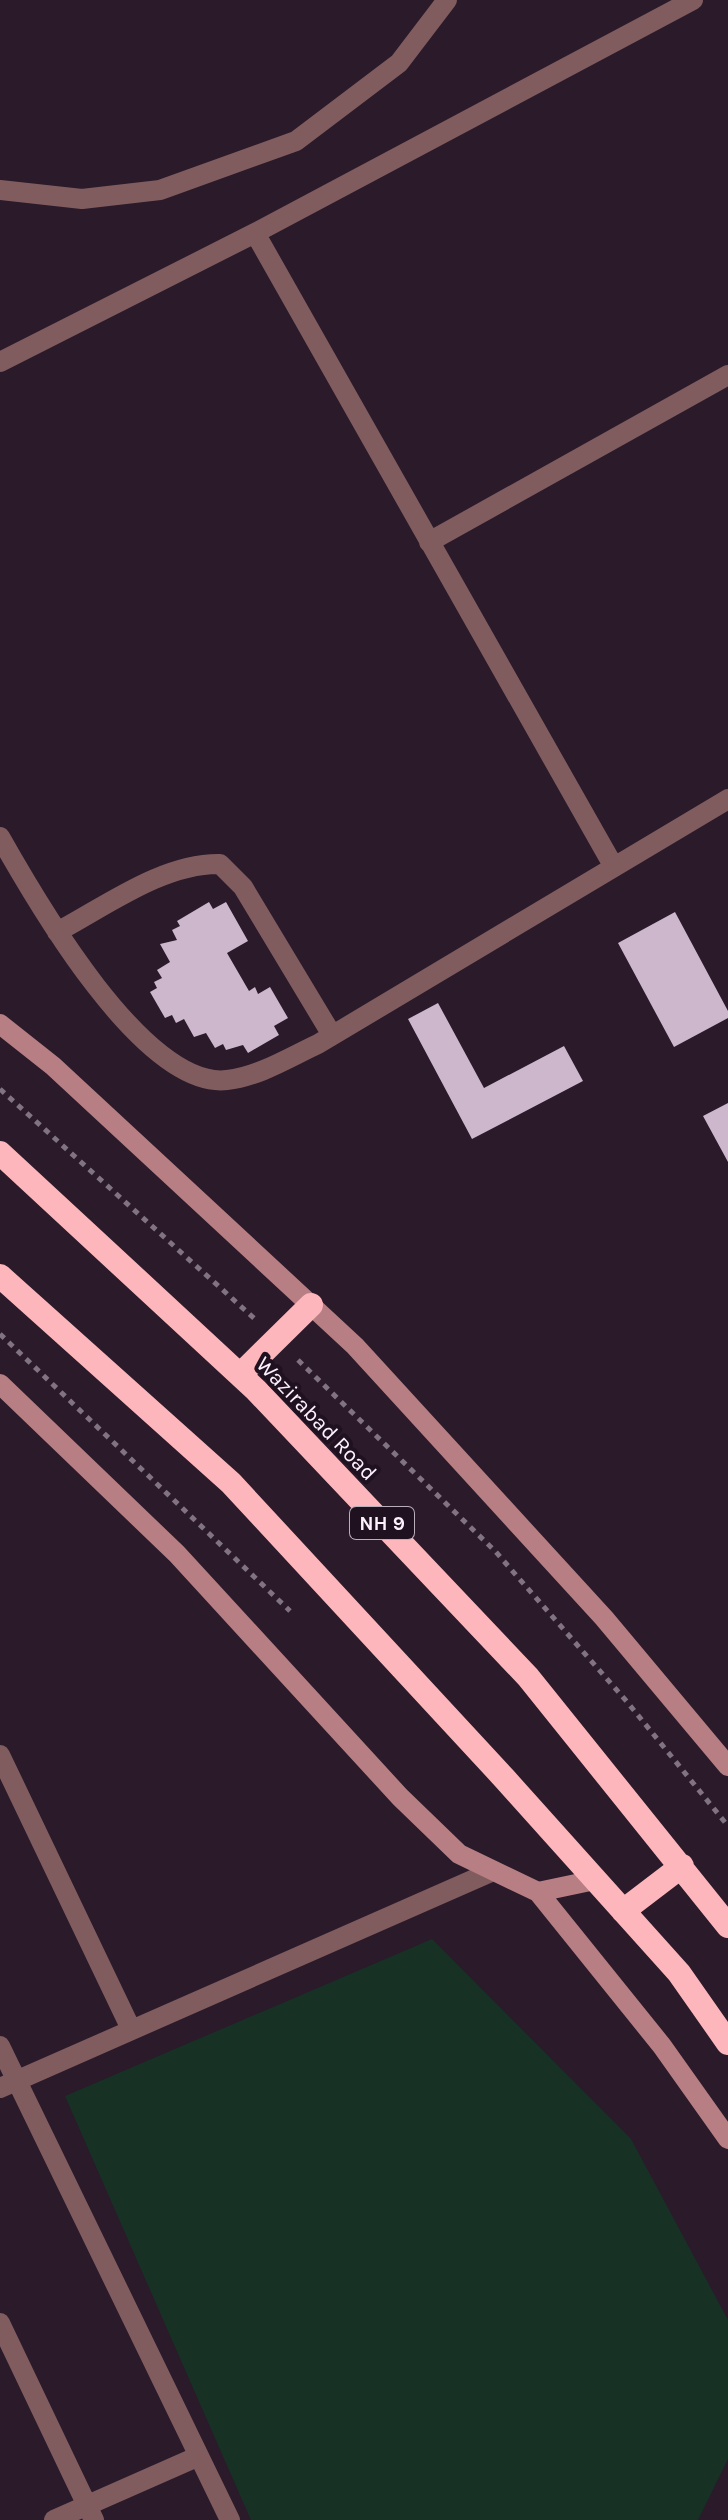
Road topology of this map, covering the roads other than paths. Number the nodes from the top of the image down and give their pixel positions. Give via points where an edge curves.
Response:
1 (447, 0) edge
2 (693, 0) edge
3 (0, 190) edge
4 (255, 233) junction
5 (0, 362) edge
6 (728, 375) edge
7 (429, 542) junction
8 (728, 799) edge
9 (0, 837) edge
10 (614, 867) junction
11 (57, 932) junction
12 (0, 1024) edge
13 (332, 1035) junction
14 (0, 1153) edge
15 (0, 1276) edge
16 (311, 1305) junction
17 (240, 1375) junction
18 (0, 1384) edge
19 (0, 1755) edge
20 (728, 1766) edge
21 (682, 1866) junction
22 (493, 1871) junction
23 (595, 1880) junction
24 (538, 1892) junction
25 (623, 1911) junction
26 (728, 1926) edge
27 (131, 2029) junction
28 (728, 2043) edge
29 (0, 2046) edge
30 (8, 2084) edge
31 (728, 2139) edge
32 (0, 2323) edge
33 (199, 2456) junction
34 (91, 2513) edge
35 (54, 2520) edge
36 (230, 2520) edge

1 - 3 street via 399,63 296,141 160,190 82,199
2 - 4 street
4 - 5 street
4 - 7 street
6 - 7 street
7 - 10 street
8 - 10 street
9 - 11 street
10 - 13 street
11 - 13 street via 120,1016 145,1041 194,1074 224,1081 245,1076
11 - 13 street via 170,873 197,864 220,864 243,887
12 - 16 street via 53,1066
14 - 17 highway, Wazirabad Road / NH 9
15 - 23 highway via 231,1483
16 - 17 highway
16 - 20 street via 355,1346 604,1618
17 - 21 highway, Wazirabad Road / NH 9 via 528,1677
18 - 22 street via 177,1554 440,1838
19 - 27 street
21 - 25 highway
21 - 26 highway, Wazirabad Road / NH 9
22 - 24 street
22 - 27 street
23 - 24 street
23 - 25 highway
24 - 31 street via 662,2046
25 - 28 highway via 679,1973
27 - 30 street
29 - 30 street
30 - 33 street
32 - 34 street
33 - 34 street
33 - 36 street
34 - 35 street

